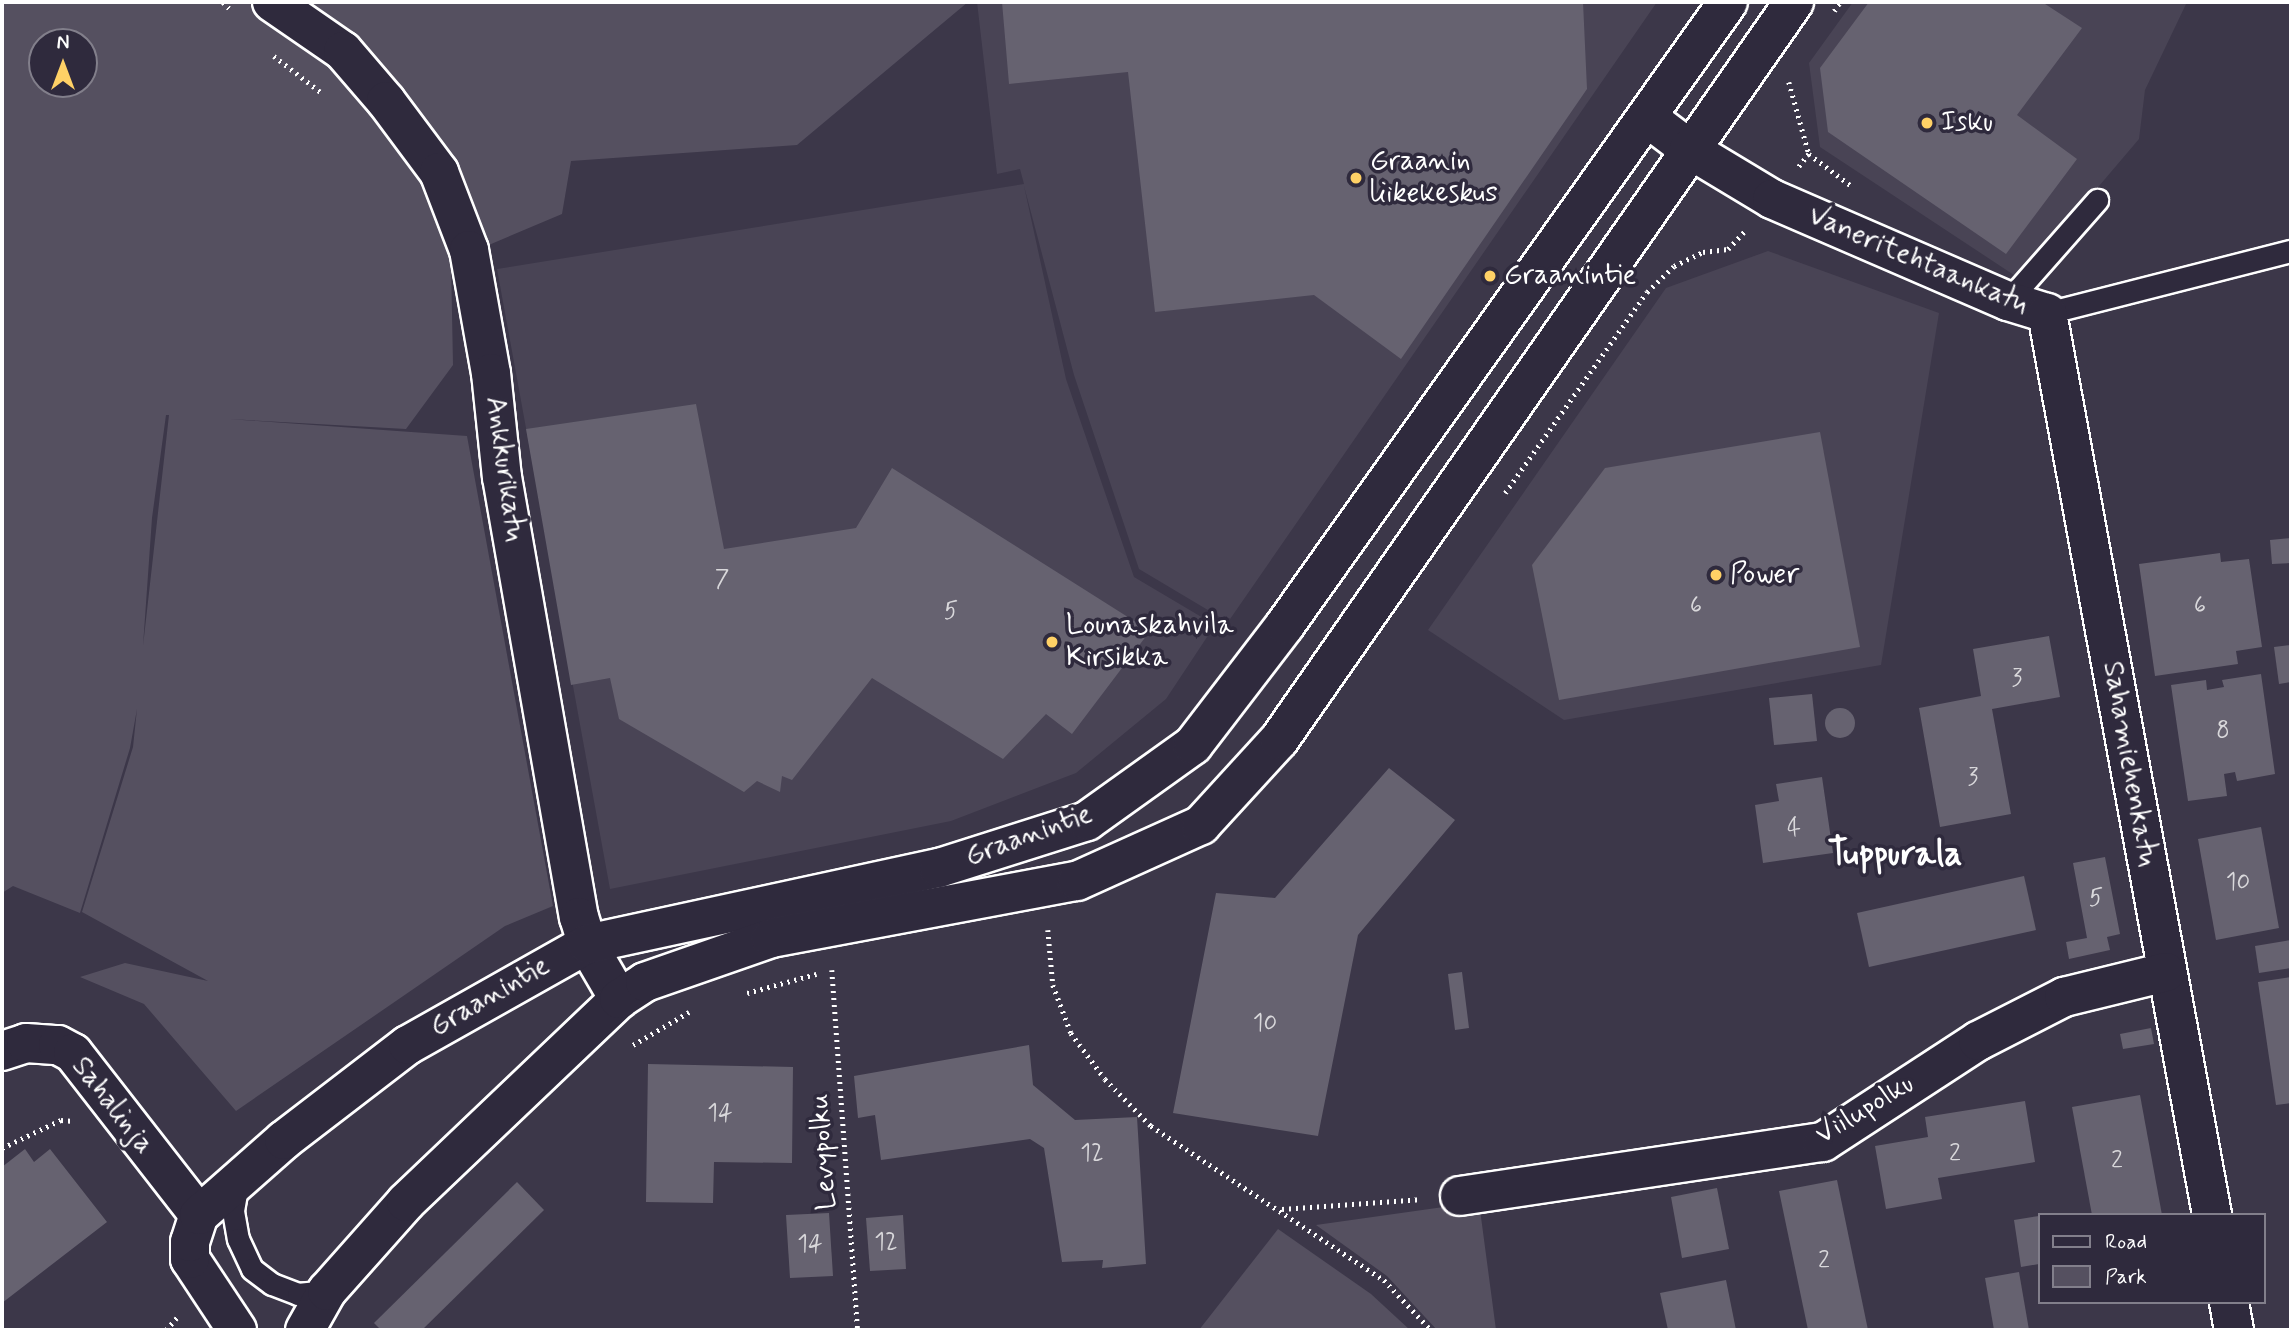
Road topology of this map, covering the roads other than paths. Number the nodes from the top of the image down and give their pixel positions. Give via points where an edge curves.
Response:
1 (1728, 2) edge
2 (1794, 2) edge
3 (257, 12) edge
4 (1648, 118) junction
5 (1689, 149) junction
6 (2096, 200) dead end
7 (2291, 251) edge
8 (2008, 301) junction
9 (2047, 313) junction
10 (587, 944) junction
11 (2166, 972) junction
12 (620, 999) junction
13 (2, 1051) edge
14 (238, 1180) junction
15 (1460, 1196) road end
16 (2212, 1213) edge
17 (199, 1215) junction
18 (327, 1291) junction
19 (2229, 1304) edge
20 (237, 1330) edge
21 (304, 1330) edge
22 (2234, 1330) edge

1 - 4 street, Graanintie
2 - 5 street, Graanintie
3 - 10 street, Ankkurikatu via 343,51 439,172 469,250 491,373 502,477
4 - 5 street, Vaneritehtaankatu
4 - 10 street, Graanintie via 1458,376 1285,625 1193,745 1087,821 1013,847
5 - 8 street, Vaneritehtaankatu via 1772,199
5 - 12 street, Graanintie via 1279,740 1201,825 1077,881 771,938 682,967 645,982
6 - 8 lane
7 - 9 lane, Vaneritehtaankatu
8 - 9 street, Vaneritehtaankatu
9 - 11 street, Sahamiehenkatu
10 - 12 street, Ankkurikatu
10 - 14 street, Graanintie via 408,1045
11 - 15 street, Viilupolku via 2052,1003 1978,1041 1823,1142
11 - 16 street, Sahamiehenkatu
12 - 18 street, Graanintie via 406,1202
13 - 17 street, Sahalinja via 26,1043 58,1045 73,1052
14 - 17 street, Graanintie
14 - 18 lane via 233,1211 238,1239 252,1269 272,1284 298,1294
17 - 20 street via 190,1259
18 - 21 street, Graanintie
19 - 22 street

